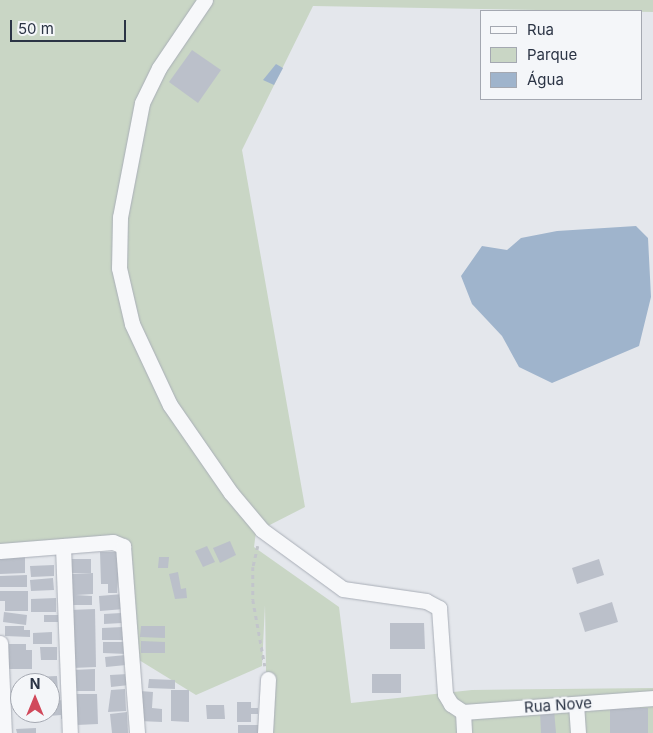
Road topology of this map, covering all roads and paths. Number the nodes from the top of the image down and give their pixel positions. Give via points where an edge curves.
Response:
1 (205, 0) edge
2 (262, 530) junction
3 (63, 546) junction
4 (0, 551) edge
5 (0, 643) edge
6 (268, 679) joint
7 (653, 698) edge
8 (576, 704) junction
9 (463, 712) junction
10 (4, 733) edge
11 (70, 733) edge
12 (137, 733) edge
13 (265, 733) edge
14 (464, 733) edge
15 (578, 733) edge

1 - 2 street via 159,68 142,103 120,217 120,268 132,324 170,405 231,493
2 - 6 path via 252,567 253,600
2 - 9 street via 343,590 426,601 439,608 445,694 451,704
3 - 4 street
3 - 11 street
3 - 12 street via 113,542 123,546
5 - 10 street
6 - 13 street
7 - 8 street, Rua Nove
8 - 9 street, Rua Nove
8 - 15 street
9 - 14 street

